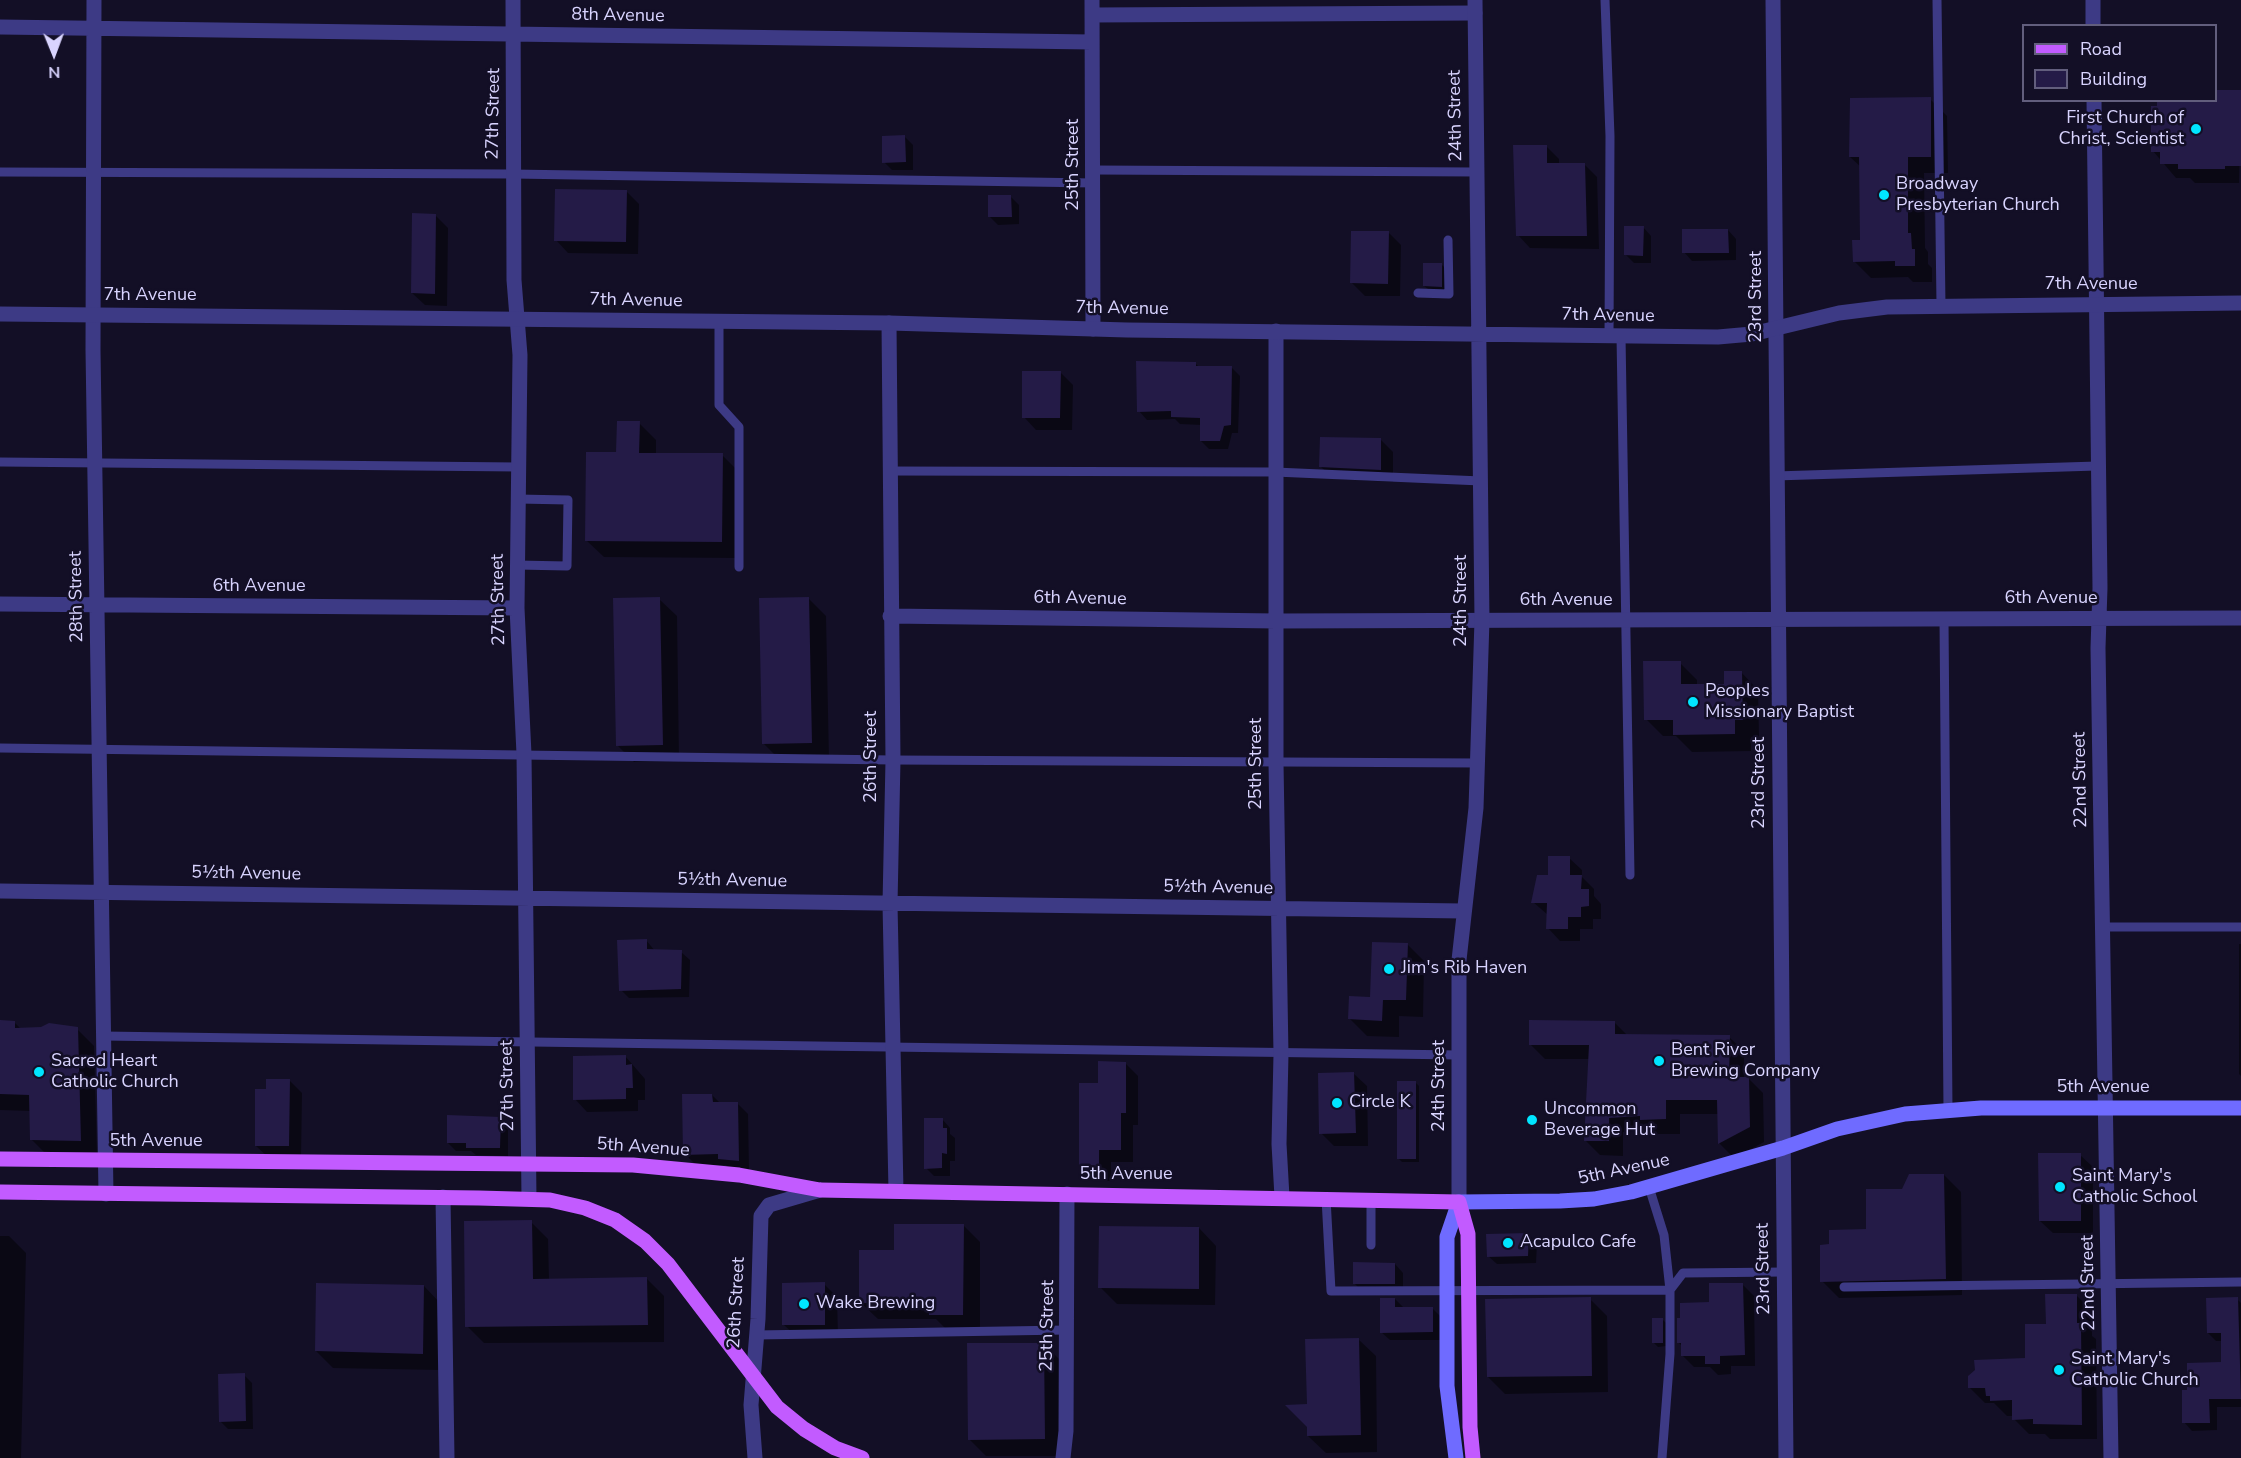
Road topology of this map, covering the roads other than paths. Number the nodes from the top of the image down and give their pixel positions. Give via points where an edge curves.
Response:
1 (94, 0) edge
2 (513, 0) edge
3 (1605, 0) edge
4 (1773, 0) edge
5 (1937, 0) edge
6 (2093, 0) edge
7 (1475, 6) edge
8 (1092, 8) edge
9 (2093, 24) edge
10 (0, 27) edge
11 (94, 28) junction
12 (514, 35) junction
13 (1092, 42) junction
14 (2094, 102) edge
15 (0, 172) edge
16 (1476, 172) junction
17 (93, 173) junction
18 (512, 174) junction
19 (1094, 177) junction
20 (1448, 240) dead end
21 (1418, 293) dead end
22 (2241, 303) edge
23 (2096, 304) junction
24 (1941, 305) junction
25 (0, 314) edge
26 (94, 315) junction
27 (516, 319) junction
28 (719, 321) junction
29 (889, 323) junction
30 (1093, 329) junction
31 (1777, 329) junction
32 (1276, 332) junction
33 (1479, 334) junction
34 (1615, 336) junction
35 (94, 461) junction
36 (0, 462) edge
37 (518, 466) junction
38 (2097, 466) junction
39 (890, 471) junction
40 (1275, 472) junction
41 (1775, 476) junction
42 (1481, 481) junction
43 (518, 499) junction
44 (517, 565) junction
45 (739, 567) dead end
46 (0, 604) edge
47 (96, 606) junction
48 (517, 608) junction
49 (890, 616) junction
50 (2099, 618) junction
51 (2241, 618) edge
52 (1482, 620) junction
53 (1779, 620) junction
54 (1944, 620) junction
55 (1276, 621) junction
56 (1624, 621) junction
57 (0, 748) edge
58 (99, 749) junction
59 (524, 754) junction
60 (893, 760) junction
61 (1276, 763) junction
62 (1478, 763) junction
63 (1630, 875) dead end
64 (0, 891) edge
65 (100, 892) junction
66 (524, 897) junction
67 (890, 904) junction
68 (1278, 908) junction
69 (1463, 911) junction
70 (2103, 927) junction
71 (2241, 927) edge
72 (103, 1036) junction
73 (526, 1044) junction
74 (894, 1047) junction
75 (1281, 1054) junction
76 (1459, 1055) junction
77 (2107, 1107) junction
78 (2241, 1108) edge
79 (1948, 1110) junction
80 (1783, 1148) junction
81 (0, 1159) edge
82 (106, 1161) junction
83 (530, 1163) junction
84 (1649, 1187) junction
85 (820, 1190) junction
86 (896, 1191) junction
87 (0, 1192) edge
88 (106, 1194) junction
89 (1067, 1194) junction
90 (443, 1197) junction
91 (1282, 1197) junction
92 (1326, 1198) junction
93 (530, 1199) junction
94 (1371, 1199) junction
95 (1459, 1202) junction
96 (1371, 1245) dead end
97 (1784, 1272) junction
98 (2241, 1282) edge
99 (2108, 1283) junction
100 (1844, 1287) dead end
101 (1447, 1290) junction
102 (1468, 1290) junction
103 (1670, 1290) junction
104 (1067, 1330) junction
105 (756, 1335) junction
106 (752, 1374) junction
107 (447, 1458) edge
108 (756, 1458) edge
109 (862, 1458) edge
110 (1063, 1458) edge
111 (1456, 1458) edge
112 (1473, 1458) edge
113 (1662, 1458) edge
114 (1786, 1458) edge
115 (2111, 1458) edge

1 - 11 street, 28th Street
2 - 12 street, 27th Street
3 - 34 lane
4 - 31 street, 23rd Street
5 - 24 lane
6 - 9 street
7 - 8 street
7 - 16 street, 24th Street
8 - 13 street, 25th Street
10 - 11 street, 8th Avenue
11 - 12 street, 8th Avenue
11 - 17 street, 28th Street
12 - 13 street, 8th Avenue
12 - 18 street, 27th Street
13 - 19 street, 25th Street
14 - 23 street, 22nd Street
15 - 17 lane
16 - 19 lane
16 - 33 street, 24th Street
17 - 18 lane
17 - 26 street, 28th Street
18 - 19 lane
18 - 27 street, 27th Street
19 - 30 street, 25th Street
20 - 21 lane via 1449,294
22 - 23 street, 7th Avenue
23 - 24 street, 7th Avenue
23 - 38 street, 22nd Street
24 - 31 street, 7th Avenue via 1839,313
25 - 26 street, 7th Avenue
26 - 27 street, 7th Avenue
26 - 35 street, 28th Street
27 - 28 street, 7th Avenue
27 - 37 street, 27th Street via 520,355
28 - 29 street, 7th Avenue
28 - 45 lane via 719,405 739,428
29 - 30 street, 7th Avenue
29 - 39 street, 26th Street
30 - 32 street, 7th Avenue
31 - 34 street, 7th Avenue via 1718,336
31 - 41 street, 23rd Street
32 - 33 street, 7th Avenue
32 - 40 street, 25th Street
33 - 34 street, 7th Avenue
33 - 42 street, 24th Street
34 - 56 lane
35 - 36 lane
35 - 37 lane
35 - 47 street, 28th Street
37 - 43 street, 27th Street
38 - 41 lane
38 - 50 street, 22nd Street
39 - 40 lane
39 - 49 street, 26th Street
40 - 42 lane
40 - 55 street, 25th Street
41 - 53 street, 23rd Street
42 - 52 street, 24th Street
43 - 44 street, 27th Street
43 - 44 lane via 568,500 567,566
44 - 48 street, 27th Street
46 - 47 street, 6th Avenue
47 - 48 street, 6th Avenue
47 - 58 street, 28th Street
48 - 59 street, 27th Street
49 - 55 street, 6th Avenue
49 - 60 street, 26th Street
50 - 51 street, 6th Avenue
50 - 54 street, 6th Avenue
50 - 70 street, 22nd Street
52 - 55 street, 6th Avenue
52 - 56 street, 6th Avenue
52 - 62 street, 24th Street
53 - 54 street, 6th Avenue
53 - 56 street, 6th Avenue
53 - 80 street, 23rd Street
54 - 79 lane
55 - 61 street, 25th Street
56 - 63 lane
57 - 58 lane
58 - 59 lane
58 - 65 street, 28th Street
59 - 60 lane
59 - 66 street, 27th Street
60 - 61 lane
60 - 67 street, 26th Street
61 - 62 lane
61 - 68 street, 25th Street
62 - 69 street, 24th Street
64 - 65 street, 5½th Avenue
65 - 66 street, 5½th Avenue
65 - 72 street, 28th Street
66 - 67 street, 5½th Avenue
66 - 73 street, 27th Street
67 - 68 street, 5½th Avenue
67 - 74 street, 26th Street
68 - 69 street, 5½th Avenue
68 - 75 street, 25th Street
69 - 76 street, 24th Street
70 - 71 lane
70 - 77 street, 22nd Street
72 - 73 lane
72 - 82 street, 28th Street
73 - 74 lane
73 - 83 street, 27th Street
74 - 75 lane
74 - 86 street, 26th Street
75 - 76 lane
75 - 91 street, 25th Street
76 - 95 street, 24th Street
77 - 78 main road, 5th Avenue
77 - 79 main road, 5th Avenue
77 - 99 street, 22nd Street
79 - 80 main road, 5th Avenue via 1871,1120
80 - 84 main road, 5th Avenue
80 - 97 street, 23rd Street
81 - 82 main road, 5th Avenue
82 - 83 main road, 5th Avenue
82 - 88 street, 28th Street
83 - 85 main road, 5th Avenue via 656,1167 739,1175
83 - 93 street, 27th Street
84 - 95 main road, 5th Avenue via 1594,1199
84 - 103 lane via 1664,1234
85 - 86 main road, 5th Avenue
85 - 105 street, 26th Street via 763,1210
86 - 89 main road, 5th Avenue
87 - 88 main road
88 - 90 main road
89 - 91 main road, 5th Avenue
89 - 104 street, 25th Street
90 - 93 main road
90 - 107 street
91 - 92 main road, 5th Avenue
92 - 94 main road, 5th Avenue
92 - 101 lane via 1331,1291
93 - 106 main road via 585,1208 615,1220 645,1241 668,1264
94 - 95 main road, 5th Avenue
94 - 96 lane
95 - 101 main road, 24th Street via 1447,1237
95 - 102 main road, 24th Street via 1468,1234
97 - 103 lane via 1683,1273
97 - 114 street, 23rd Street
98 - 99 lane
99 - 100 lane
99 - 115 street, 22nd Street
101 - 102 lane
101 - 111 main road, 24th Street via 1447,1386
102 - 103 lane
102 - 112 main road, 24th Street
103 - 113 lane via 1670,1354
104 - 105 lane
104 - 110 street, 25th Street
105 - 106 street, 26th Street
106 - 108 street, 26th Street
106 - 109 main road via 777,1407 804,1429 835,1448

